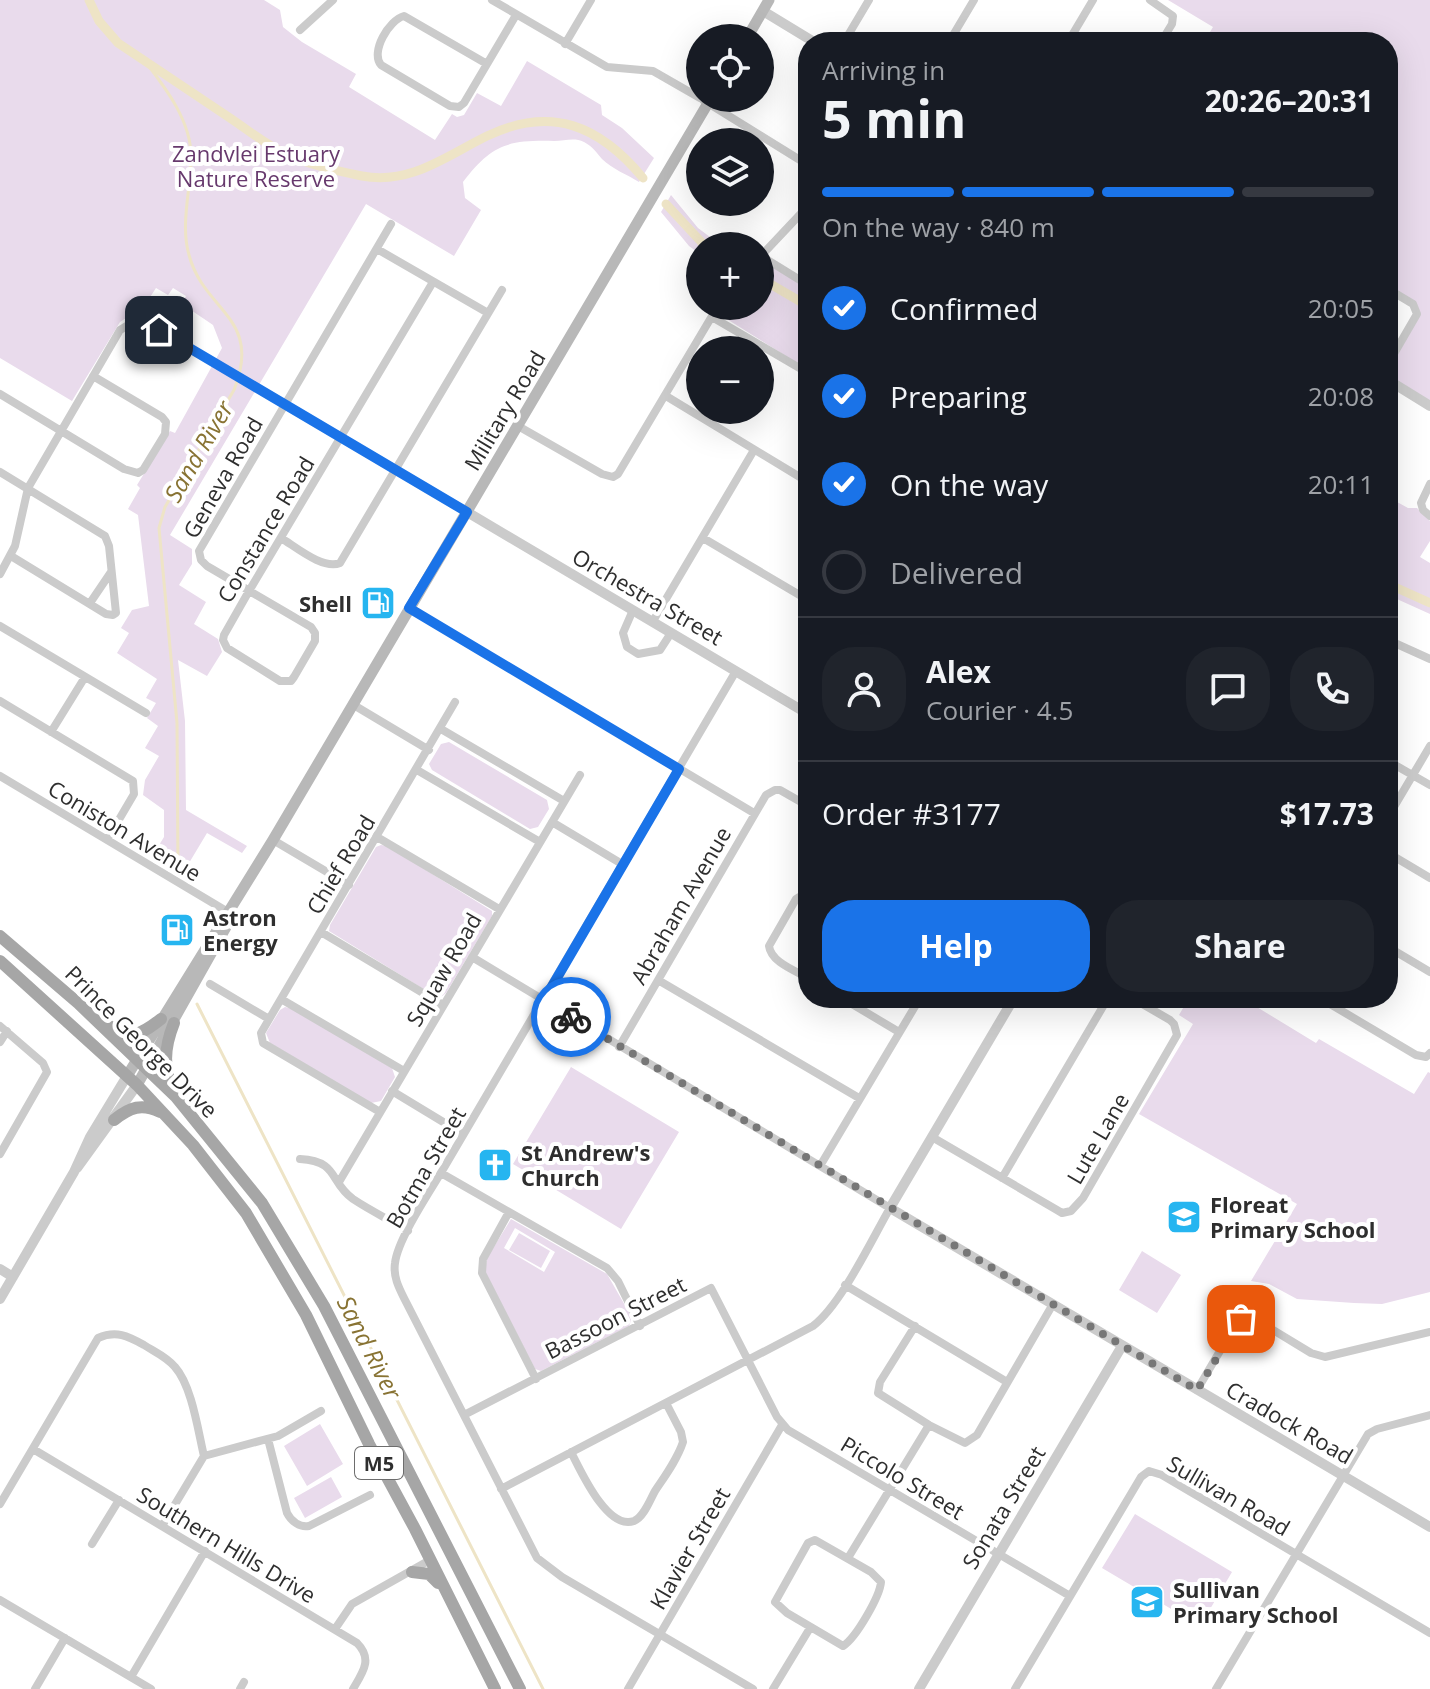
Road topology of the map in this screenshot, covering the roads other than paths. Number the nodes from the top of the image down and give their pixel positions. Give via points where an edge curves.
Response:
1 (333, 0) edge
2 (492, 0) edge
3 (591, 0) edge
4 (869, 0) edge
5 (974, 0) edge
6 (1093, 0) edge
7 (1150, 0) edge
8 (766, 5) edge
9 (516, 15) junction
10 (755, 24) edge
11 (300, 30) dead end
12 (801, 32) edge
13 (850, 32) edge
14 (955, 32) edge
15 (1074, 32) edge
16 (1167, 32) edge
17 (565, 44) junction
18 (487, 64) junction
19 (686, 89) edge
20 (698, 112) edge
21 (725, 112) edge
22 (798, 159) edge
23 (798, 217) edge
24 (391, 224) dead end
25 (774, 243) edge
26 (377, 249) junction
27 (774, 265) edge
28 (798, 279) edge
29 (433, 282) junction
30 (502, 290) dead end
31 (1398, 295) edge
32 (488, 313) junction
33 (710, 320) edge
34 (717, 320) edge
35 (1398, 347) edge
36 (798, 367) edge
37 (93, 376) junction
38 (1398, 386) edge
39 (0, 394) edge
40 (666, 396) junction
41 (284, 404) junction
42 (1430, 406) edge
43 (518, 426) junction
44 (60, 432) junction
45 (341, 438) junction
46 (754, 450) junction
47 (396, 470) junction
48 (0, 472) edge
49 (798, 476) edge
50 (1430, 484) edge
51 (28, 488) junction
52 (467, 512) junction
53 (1430, 516) edge
54 (281, 538) junction
55 (703, 538) junction
56 (11, 556) junction
57 (111, 572) junction
58 (0, 574) edge
59 (249, 591) junction
60 (798, 594) edge
61 (90, 603) junction
62 (409, 608) junction
63 (633, 610) junction
64 (653, 621) junction
65 (0, 626) edge
66 (671, 633) junction
67 (223, 640) joint
68 (1398, 645) edge
69 (1430, 659) edge
70 (736, 671) junction
71 (85, 677) junction
72 (0, 701) edge
73 (455, 702) dead end
74 (352, 704) junction
75 (798, 708) edge
76 (146, 713) dead end
77 (441, 729) junction
78 (51, 732) junction
79 (1430, 746) edge
80 (429, 750) junction
81 (1398, 767) edge
82 (679, 769) junction
83 (417, 770) junction
84 (580, 775) dead end
85 (1413, 775) junction
86 (0, 776) edge
87 (1430, 785) edge
88 (798, 800) edge
89 (1398, 800) edge
90 (564, 801) junction
91 (754, 813) junction
92 (552, 822) junction
93 (377, 837) junction
94 (107, 840) junction
95 (273, 840) junction
96 (540, 842) junction
97 (1398, 859) edge
98 (622, 864) junction
99 (1430, 878) edge
100 (349, 885) junction
101 (798, 898) edge
102 (499, 909) junction
103 (230, 913) junction
104 (321, 932) junction
105 (0, 936) edge
106 (1398, 953) edge
107 (472, 957) junction
108 (0, 961) edge
109 (798, 972) edge
110 (1430, 972) edge
111 (658, 980) junction
112 (210, 984) dead end
113 (281, 999) junction
114 (544, 1000) junction
115 (78, 1003) junction
116 (443, 1005) junction
117 (859, 1008) edge
118 (914, 1008) edge
119 (1008, 1008) edge
120 (1102, 1008) edge
121 (1148, 1008) edge
122 (1337, 1008) edge
123 (269, 1019) junction
124 (168, 1021) junction
125 (3, 1028) edge
126 (899, 1032) junction
127 (0, 1042) edge
128 (619, 1047) junction
129 (1430, 1053) edge
130 (142, 1064) junction
131 (404, 1071) junction
132 (132, 1080) junction
133 (392, 1091) junction
134 (176, 1097) junction
135 (859, 1098) junction
136 (380, 1112) junction
137 (114, 1120) junction
138 (172, 1121) junction
139 (463, 1134) junction
140 (932, 1137) junction
141 (0, 1154) edge
142 (300, 1159) dead end
143 (820, 1166) junction
144 (74, 1172) junction
145 (441, 1173) junction
146 (1002, 1178) junction
147 (339, 1182) junction
148 (890, 1208) junction
149 (509, 1212) junction
150 (408, 1231) junction
151 (0, 1269) edge
152 (13, 1277) junction
153 (845, 1285) junction
154 (0, 1299) edge
155 (1053, 1304) junction
156 (640, 1326) junction
157 (915, 1326) junction
158 (1430, 1332) edge
159 (1122, 1346) junction
160 (749, 1360) junction
161 (536, 1379) junction
162 (1007, 1382) junction
163 (1197, 1390) junction
164 (666, 1403) junction
165 (321, 1411) dead end
166 (464, 1415) junction
167 (1430, 1415) edge
168 (782, 1425) junction
169 (929, 1425) junction
170 (268, 1439) junction
171 (33, 1449) junction
172 (571, 1452) junction
173 (204, 1456) junction
174 (1342, 1476) junction
175 (501, 1489) junction
176 (890, 1490) junction
177 (370, 1495) dead end
178 (119, 1500) junction
179 (0, 1504) edge
180 (162, 1526) junction
181 (1430, 1527) edge
182 (92, 1544) dead end
183 (205, 1551) junction
184 (1295, 1553) junction
185 (999, 1554) junction
186 (848, 1558) junction
187 (430, 1560) junction
188 (412, 1572) junction
189 (1070, 1596) junction
190 (0, 1600) edge
191 (453, 1606) junction
192 (810, 1628) junction
193 (335, 1629) junction
194 (1430, 1633) edge
195 (659, 1635) junction
196 (65, 1638) junction
197 (131, 1677) junction
198 (35, 1689) edge
199 (151, 1689) edge
200 (353, 1689) edge
201 (495, 1689) edge
202 (520, 1689) edge
203 (628, 1689) edge
204 (753, 1689) edge
205 (773, 1689) edge
206 (919, 1689) edge
207 (1015, 1689) edge
208 (1216, 1689) edge

1 - 11 street
2 - 9 street
3 - 17 street
4 - 13 street
5 - 14 street
6 - 15 street
7 - 16 street via 1173,16
8 - 10 main road
8 - 12 street
9 - 17 street
9 - 18 street
17 - 19 street via 607,67 653,71
18 - 18 street via 464,103 456,107 381,65 376,54 394,21 404,16
20 - 43 main road, Military Road
21 - 22 street
23 - 25 street
24 - 26 street, Geneva Road
26 - 29 street
26 - 41 street, Geneva Road
27 - 28 street
29 - 32 street
29 - 45 street, Constance Road
30 - 32 street
31 - 35 street via 1413,304 1417,314
32 - 47 street
33 - 40 street
34 - 36 street
37 - 41 street via 120,330 137,321
37 - 44 street
37 - 44 street via 162,417 165,434 143,470 135,473
38 - 42 street
39 - 44 street
40 - 43 street via 613,477
40 - 46 street
41 - 45 street
41 - 59 street, Geneva Road via 199,551 203,564
43 - 52 main road, Military Road
44 - 51 street
45 - 47 street
45 - 54 street, Constance Road
46 - 49 street
46 - 55 street
47 - 52 street
47 - 54 street via 340,563 325,564
48 - 51 street
50 - 53 street via 1421,503
51 - 56 street
51 - 57 street via 105,536
52 - 62 main road, Military Road
52 - 63 street, Orchestra Street
54 - 59 street, Constance Road
55 - 60 street
55 - 64 street
56 - 58 street
56 - 61 street
57 - 61 street
57 - 61 street via 116,613 106,614
59 - 67 street, Constance Road
59 - 67 street, Geneva Road via 311,627 315,641 294,677 285,682 232,652
62 - 74 main road, Military Road
62 - 82 street
63 - 64 street, Orchestra Street
63 - 66 street via 622,630 627,647 638,654 660,650
64 - 66 street, Orchestra Street
65 - 71 street
66 - 70 street, Orchestra Street
68 - 69 street
70 - 75 street, Orchestra Street
70 - 82 street, Botma Street
71 - 76 street
71 - 78 street
72 - 78 street
73 - 77 street, Chief Road
74 - 80 street
74 - 95 main road, Military Road
77 - 80 street, Chief Road
77 - 90 street
78 - 94 street via 135,785
79 - 85 street
80 - 83 street, Chief Road
81 - 85 street
82 - 91 street
82 - 98 street, Botma Street
83 - 93 street, Chief Road
83 - 96 street
84 - 90 street, Squaw Road
85 - 87 street
85 - 89 street
86 - 94 street, Coniston Avenue
88 - 91 street, Abraham Avenue via 775,790
90 - 92 street, Squaw Road
91 - 111 street, Abraham Avenue
92 - 96 street, Squaw Road
92 - 98 street
93 - 100 street, Chief Road
93 - 102 street
94 - 103 street, Coniston Avenue
95 - 100 street
95 - 103 main road, Military Road
96 - 102 street, Squaw Road
97 - 99 street
98 - 114 street, Botma Street
100 - 104 street, Chief Road
101 - 109 street via 769,950
102 - 107 street, Squaw Road
103 - 124 main road, Military Road
104 - 113 street, Chief Road
104 - 116 street
105 - 115 main road, Prince George Drive / M5
106 - 110 street
107 - 114 street, Cradock Road
107 - 116 street, Squaw Road
108 - 132 main road, Prince George Drive / M5
111 - 128 street, Abraham Avenue
111 - 135 street
112 - 123 street
113 - 123 street, Chief Road
113 - 131 street
114 - 128 street, Cradock Road
114 - 139 street, Botma Street
115 - 124 main road via 129,1035
115 - 130 main road, Prince George Drive / M5
116 - 131 street, Squaw Road
117 - 126 street
118 - 126 street
119 - 140 street
120 - 146 street
121 - 146 street, Lute Lane via 1174,1024 1177,1035 1071,1211 1057,1210
122 - 129 street via 1416,1055
123 - 136 street, Chief Road via 261,1033 263,1043
124 - 130 main road, Military Road
124 - 134 main road via 165,1064
125 - 127 street
125 - 141 street via 47,1072
126 - 135 street
128 - 143 street, Cradock Road
130 - 132 main road, Military Road
130 - 134 main road, Prince George Drive / M5
131 - 133 street, Squaw Road
132 - 137 street, Military Road
132 - 138 main road, Prince George Drive / M5
132 - 144 street, Military Road via 84,1147
133 - 136 street, Squaw Road
133 - 139 street
134 - 202 main road, Prince George Drive / M5 via 262,1203 324,1306
135 - 143 street
136 - 147 street, Squaw Road
137 - 138 main road via 139,1106
137 - 144 street, Military Road
138 - 187 main road, Prince George Drive / M5 via 232,1193 277,1263
139 - 145 street, Botma Street
140 - 146 street, Lute Lane
140 - 148 street
142 - 147 street via 327,1167
143 - 148 street, Cradock Road
144 - 152 street, Military Road
145 - 149 street
145 - 150 street, Botma Street
147 - 150 street via 354,1199
148 - 153 street
148 - 155 street, Cradock Road
149 - 156 street via 607,1268
149 - 161 street via 483,1259 482,1273
150 - 166 street, Botma Street via 395,1260 397,1285
151 - 152 street
152 - 154 street, Military Road
153 - 157 street
153 - 160 street via 820,1321
155 - 159 street, Cradock Road
155 - 162 street
156 - 160 street, Bassoon Street via 711,1288
156 - 161 street, Bassoon Street
157 - 162 street
157 - 169 street via 877,1390
158 - 163 street via 1325,1357 1246,1317 1237,1322
159 - 163 street, Cradock Road
159 - 185 street, Sonata Street
160 - 164 street
160 - 168 street
161 - 166 street, Bassoon Street
162 - 169 street via 970,1442
163 - 174 street, Cradock Road
164 - 172 street
164 - 172 street via 683,1442 636,1520 623,1520 600,1504
165 - 170 street
166 - 175 street, Botma Street
167 - 174 street via 1373,1431
168 - 176 street, Piccolo Street
168 - 195 street, Klavier Street
169 - 176 street
170 - 173 street
170 - 177 street via 292,1521 309,1526
171 - 173 street via 98,1338 119,1333 177,1369
171 - 178 street, Southern Hills Drive
171 - 179 street
172 - 175 street
173 - 180 street
174 - 181 street, Cradock Road
174 - 184 street
175 - 195 street, Botma Street via 540,1562
176 - 185 street, Piccolo Street
176 - 186 street
178 - 180 street, Southern Hills Drive
178 - 182 street
180 - 183 street, Southern Hills Drive
183 - 193 street, Southern Hills Drive
183 - 197 street
184 - 189 street, Sullivan Road via 1149,1471
184 - 194 street, Sullivan Road
184 - 208 street
185 - 189 street, Piccolo Street
185 - 206 street, Sonata Street
186 - 192 street via 879,1578 880,1590 847,1644
186 - 192 street via 810,1542 777,1595 779,1608
187 - 188 street
187 - 191 main road, Prince George Drive / M5
188 - 191 main road via 433,1576
188 - 193 street via 352,1604
189 - 207 street, Sullivan Road
190 - 196 street
191 - 201 main road, Prince George Drive / M5
192 - 205 street
193 - 200 street, Southern Hills Drive via 361,1646 366,1657
195 - 203 street, Klavier Street
195 - 204 street, Botma Street
196 - 197 street
196 - 198 street
197 - 199 street

